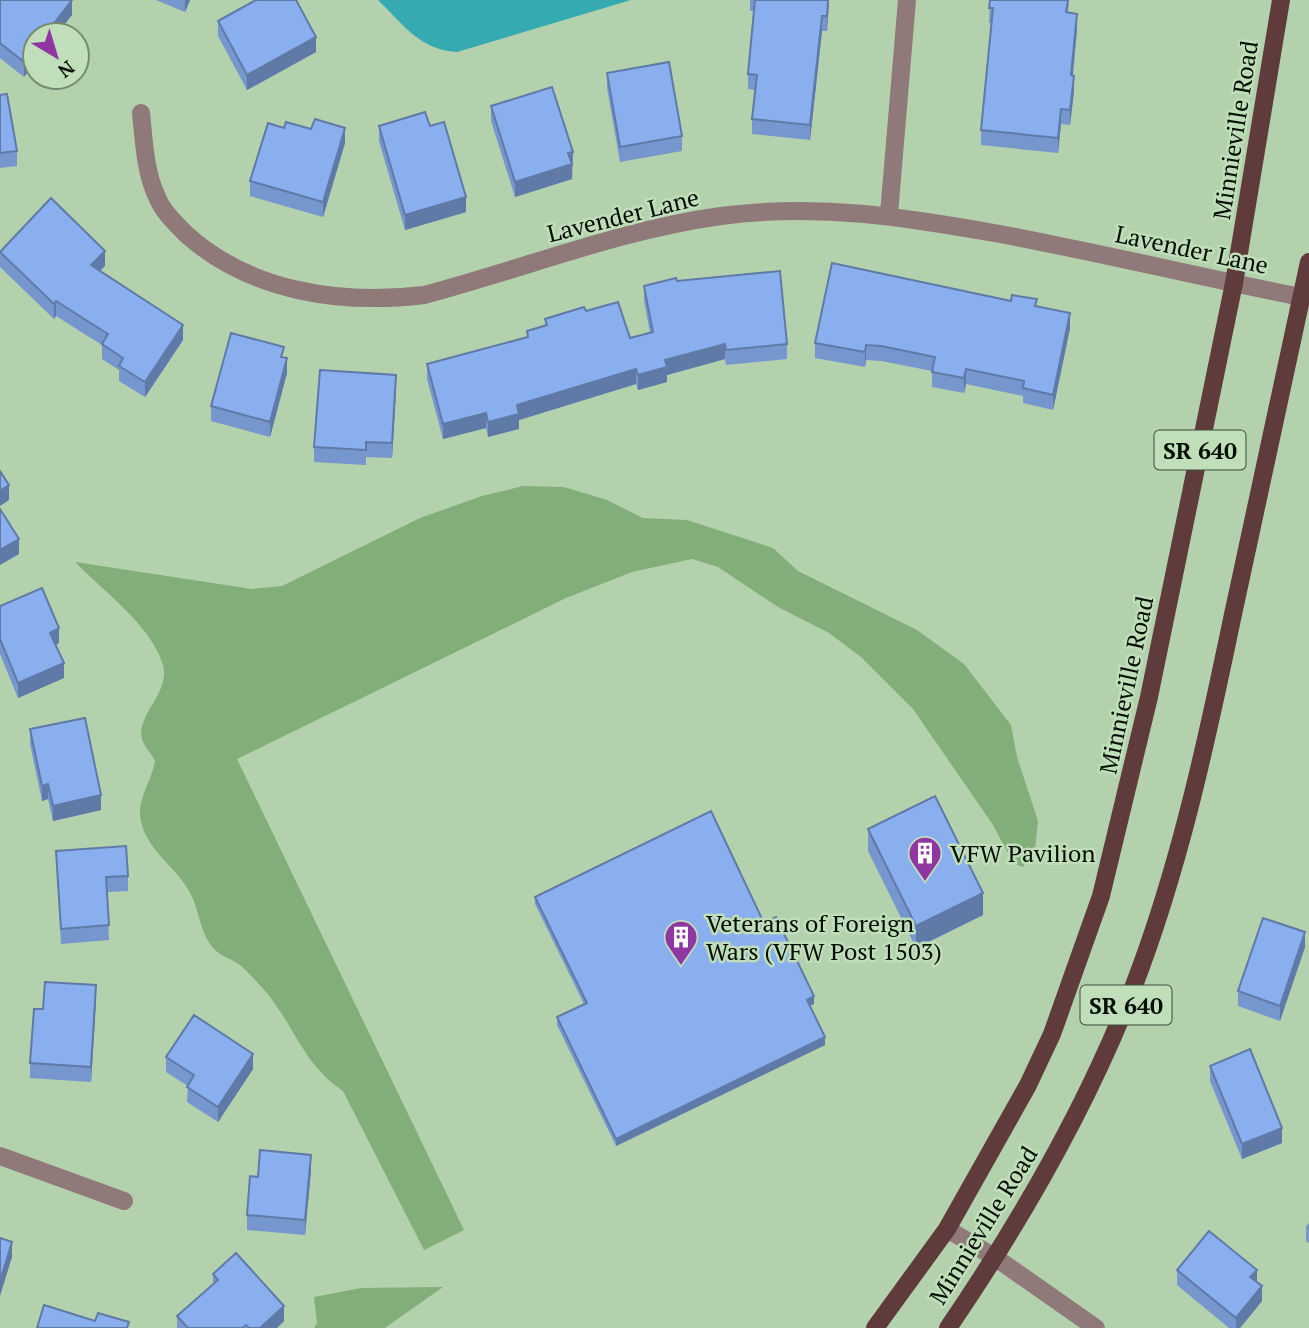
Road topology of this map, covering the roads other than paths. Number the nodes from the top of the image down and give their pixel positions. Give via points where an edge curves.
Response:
1 (906, 0) edge
2 (1281, 0) edge
3 (141, 113) dead end
4 (889, 214) junction
5 (1309, 262) edge
6 (1234, 284) junction
7 (1301, 297) junction
8 (0, 1156) edge
9 (124, 1201) dead end
10 (947, 1229) junction
11 (996, 1258) junction
12 (875, 1328) edge
13 (948, 1328) edge
14 (1096, 1328) edge

1 - 4 street
2 - 6 main road, Minnieville Road / SR 640
3 - 4 street, Lavender Lane via 156,196 182,230 247,274 328,296 394,299 424,295 668,224 787,211
4 - 6 street, Lavender Lane
5 - 7 main road, Minnieville Road / SR 640
6 - 7 street, Lavender Lane
6 - 10 main road, Minnieville Road / SR 640 via 1149,697 1097,907 1052,1034
7 - 11 main road, Minnieville Road / SR 640 via 1197,784 1153,933 1075,1121
8 - 9 street
10 - 11 street
10 - 12 main road, Minnieville Road / SR 640
11 - 13 main road, Minnieville Road / SR 640
11 - 14 street

